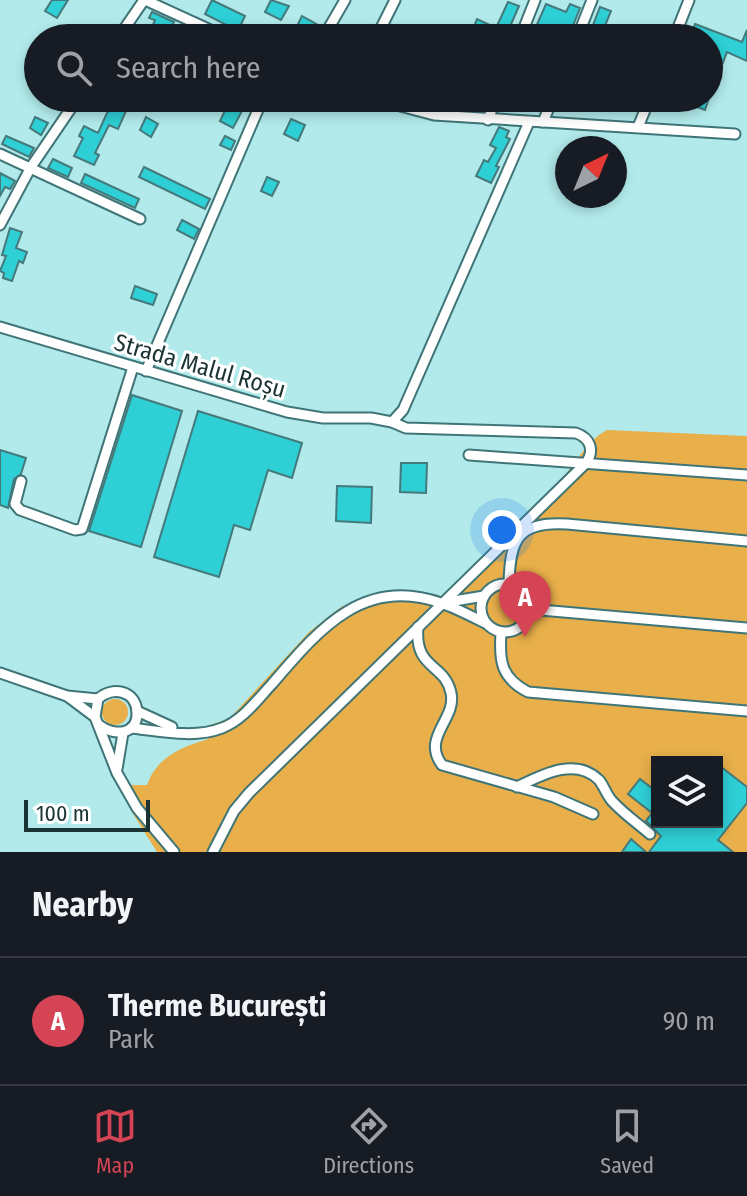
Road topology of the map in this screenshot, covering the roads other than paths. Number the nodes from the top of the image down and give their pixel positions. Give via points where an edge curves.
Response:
1 (144, 0) edge
2 (345, 0) edge
3 (395, 0) edge
4 (535, 0) edge
5 (592, 0) edge
6 (689, 0) edge
7 (128, 24) edge
8 (197, 24) edge
9 (331, 24) edge
10 (383, 24) edge
11 (526, 24) edge
12 (583, 24) edge
13 (680, 24) edge
14 (68, 112) edge
15 (257, 112) edge
16 (423, 112) edge
17 (491, 112) edge
18 (547, 112) edge
19 (644, 112) edge
20 (488, 120) junction
21 (529, 122) junction
22 (543, 122) junction
23 (638, 127) junction
24 (735, 134) dead end
25 (0, 154) edge
26 (31, 167) junction
27 (140, 219) dead end
28 (0, 225) edge
29 (0, 327) edge
30 (133, 367) junction
31 (146, 371) junction
32 (392, 422) junction
33 (469, 455) dead end
34 (586, 463) junction
35 (747, 475) edge
36 (21, 481) dead end
37 (747, 541) edge
38 (509, 584) junction
39 (484, 596) junction
40 (442, 603) junction
41 (529, 609) junction
42 (485, 623) junction
43 (418, 627) junction
44 (747, 628) edge
45 (501, 633) junction
46 (0, 673) edge
47 (67, 696) junction
48 (98, 699) junction
49 (137, 711) junction
50 (747, 711) edge
51 (97, 721) junction
52 (127, 730) junction
53 (198, 734) junction
54 (117, 773) junction
55 (517, 787) junction
56 (593, 814) dead end
57 (650, 834) dead end
58 (174, 852) edge
59 (213, 852) edge

1 - 7 street
1 - 8 street
2 - 9 street
3 - 10 street
4 - 11 street
5 - 12 street
6 - 13 street
14 - 26 street
15 - 31 street
16 - 20 street
17 - 20 street
18 - 22 street
19 - 23 street
20 - 21 street
21 - 22 street
21 - 32 street via 403,410
22 - 23 street
23 - 24 street
25 - 26 street
26 - 27 street
26 - 28 street
29 - 30 street, Strada Malul Roșu
30 - 31 street, Strada Malul Roșu
30 - 36 street via 82,529 20,510 15,504
31 - 32 street, Strada Malul Roșu via 299,415
32 - 34 street, Strada Malul Roșu via 406,428 576,433 591,447
33 - 34 street
34 - 35 street
34 - 40 street
37 - 38 street via 538,524 512,547
38 - 39 street via 494,586
38 - 41 street via 524,592
39 - 40 street
39 - 42 street via 480,610
40 - 42 street
40 - 43 street
40 - 53 street via 397,597 348,610 316,633 239,719
41 - 44 street
41 - 45 street via 521,627
42 - 45 street
43 - 55 street via 420,653 447,682 452,698 435,744 437,757 451,770
43 - 59 street via 249,793
45 - 50 street via 504,670 528,692
46 - 47 street
47 - 48 street
47 - 51 street
48 - 49 street via 109,691 123,692
48 - 51 street
49 - 52 street
49 - 53 street
51 - 52 street via 110,732
51 - 54 street
52 - 53 street
52 - 54 street
54 - 58 street via 137,808
55 - 56 street
55 - 57 street via 557,770 587,773

